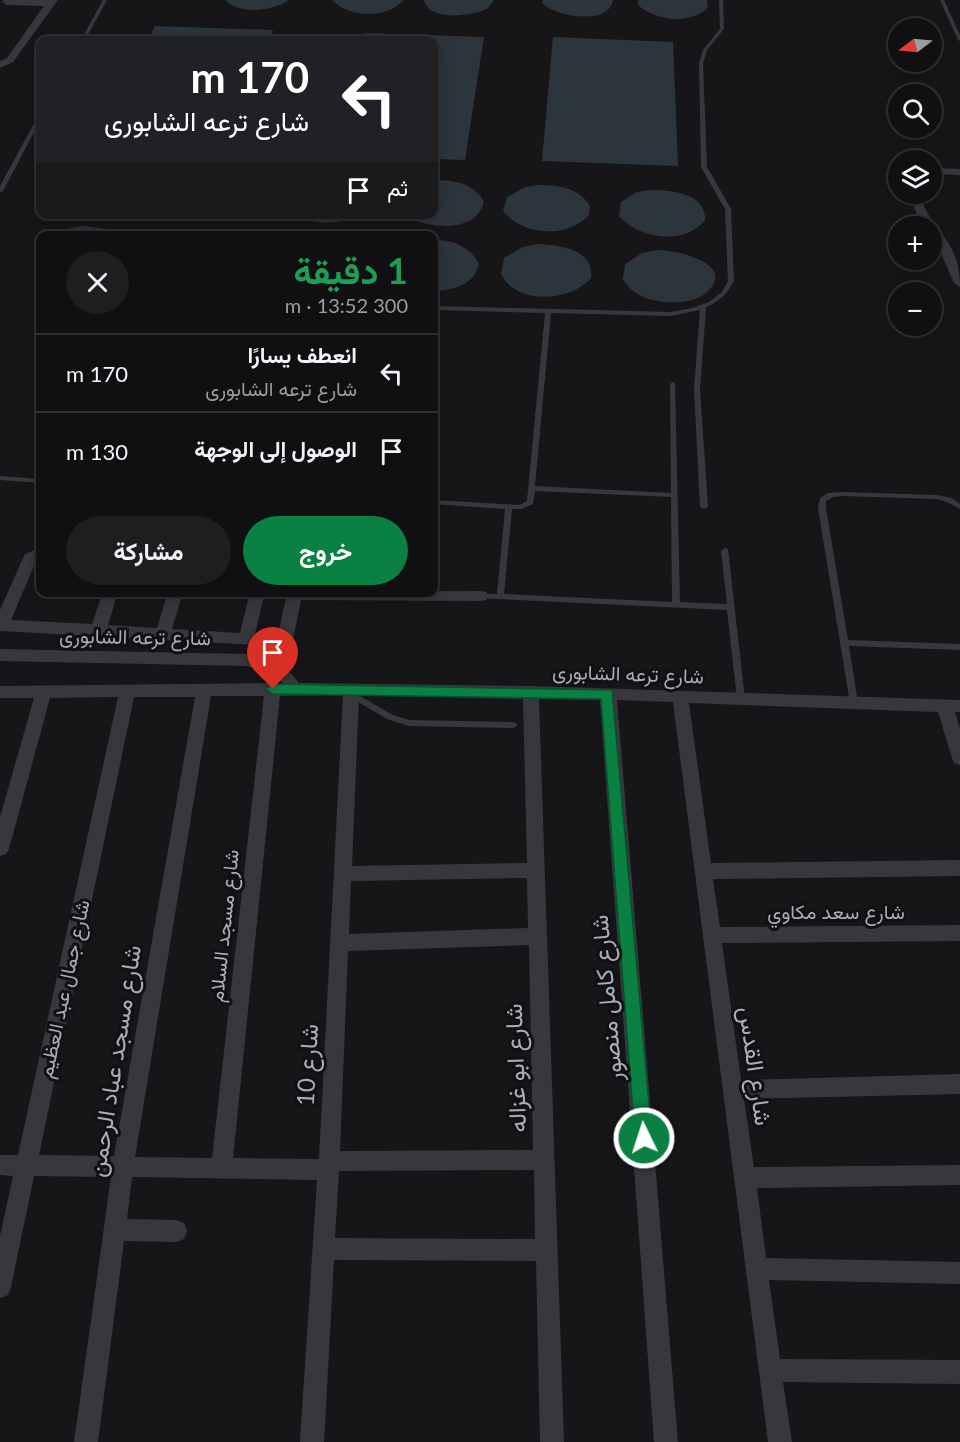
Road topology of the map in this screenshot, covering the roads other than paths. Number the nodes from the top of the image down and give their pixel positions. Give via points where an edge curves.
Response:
1 (105, 0) edge
2 (721, 0) edge
3 (942, 0) edge
4 (7, 1) edge
5 (52, 2) edge
6 (0, 12) edge
7 (85, 36) edge
8 (960, 40) edge
9 (5, 63) edge
10 (36, 124) edge
11 (942, 171) edge
12 (960, 172) edge
13 (0, 191) edge
14 (918, 204) edge
15 (960, 283) edge
16 (703, 307) junction
17 (438, 308) edge
18 (548, 311) junction
19 (673, 384) dead end
20 (0, 478) edge
21 (36, 481) edge
22 (531, 488) junction
23 (673, 495) junction
24 (438, 502) edge
25 (509, 507) junction
26 (704, 507) dead end
27 (960, 507) edge
28 (725, 551) dead end
29 (36, 556) edge
30 (438, 595) edge
31 (481, 596) joint
32 (109, 597) edge
33 (174, 597) edge
34 (257, 597) edge
35 (294, 597) edge
36 (500, 597) junction
37 (676, 605) junction
38 (731, 607) junction
39 (0, 625) edge
40 (98, 631) junction
41 (163, 634) junction
42 (246, 639) junction
43 (284, 641) junction
44 (844, 643) junction
45 (960, 646) edge
46 (0, 655) edge
47 (279, 669) junction
48 (273, 689) junction
49 (294, 689) junction
50 (204, 690) junction
51 (0, 692) edge
52 (127, 692) junction
53 (351, 692) junction
54 (531, 692) junction
55 (43, 693) junction
56 (608, 694) junction
57 (680, 697) junction
58 (741, 699) junction
59 (854, 703) junction
60 (953, 706) edge
61 (513, 725) dead end
62 (960, 759) edge
63 (0, 849) edge
64 (960, 868) edge
65 (536, 870) junction
66 (703, 870) junction
67 (343, 874) junction
68 (960, 933) edge
69 (712, 935) junction
70 (538, 936) junction
71 (340, 943) junction
72 (960, 1084) edge
73 (733, 1090) junction
74 (544, 1160) junction
75 (0, 1165) edge
76 (26, 1165) junction
77 (329, 1166) junction
78 (123, 1167) junction
79 (221, 1168) junction
80 (960, 1175) edge
81 (744, 1178) junction
82 (114, 1230) junction
83 (176, 1231) dead end
84 (324, 1250) junction
85 (546, 1250) junction
86 (757, 1269) junction
87 (960, 1273) edge
88 (0, 1287) edge
89 (770, 1370) junction
90 (960, 1372) edge
91 (86, 1442) edge
92 (312, 1442) edge
93 (552, 1442) edge
94 (666, 1442) edge
95 (780, 1442) edge

1 - 7 lane
2 - 16 lane via 723,29 701,58 703,159 707,175 728,209 732,281 718,298
3 - 8 lane
4 - 5 street
4 - 6 street
5 - 9 street
10 - 13 lane
11 - 12 street
14 - 15 street via 940,236
16 - 18 lane via 671,314
16 - 26 lane via 697,389
17 - 18 lane
18 - 22 lane
19 - 23 lane
20 - 21 lane
22 - 23 lane
22 - 25 lane via 528,505
23 - 37 lane
24 - 25 lane
25 - 36 lane
27 - 44 lane via 936,497 842,494 823,500
28 - 38 lane
29 - 39 street via 30,558
30 - 31 street
31 - 36 lane
32 - 40 street
33 - 41 street
34 - 42 street
35 - 43 street
36 - 37 lane
37 - 38 lane
38 - 58 lane
39 - 40 street
40 - 41 street
41 - 42 street
42 - 43 street
43 - 47 street
44 - 45 lane
44 - 59 lane
46 - 47 street, شارع ترعه الشابورى via 246,660
47 - 49 street
48 - 49 street, شارع ترعه الشابورى
48 - 50 street, شارع ترعه الشابورى
48 - 79 street, شارع مسجد السلام
49 - 53 street, شارع ترعه الشابورى
50 - 52 street, شارع ترعه الشابورى
50 - 78 street, شارع مسجد عباد الرحمن
51 - 55 street, شارع ترعه الشابورى
52 - 55 street, شارع ترعه الشابورى
52 - 76 street, شارع جمال عبد العظيم
53 - 54 street, شارع ترعه الشابورى
53 - 61 lane via 399,721
53 - 67 street, شارع 10
54 - 56 street, شارع ترعه الشابورى
54 - 65 street, شارع ابو غزاله
55 - 63 street
56 - 57 street, شارع ترعه الشابورى
56 - 94 street, شارع كامل منصور
57 - 58 street, شارع ترعه الشابورى
57 - 66 street, شارع القدس
58 - 59 street, شارع ترعه الشابورى
59 - 60 street, شارع ترعه الشابورى
60 - 62 street
64 - 66 street
65 - 67 street
65 - 70 street, شارع ابو غزاله
66 - 69 street, شارع القدس
67 - 71 street, شارع 10
68 - 69 street, شارع سعد مكاوي
69 - 73 street, شارع القدس
70 - 71 street
70 - 74 street, شارع ابو غزاله
71 - 77 street, شارع 10
72 - 73 street
73 - 81 street, شارع القدس
74 - 77 street
74 - 85 street, شارع ابو غزاله
75 - 76 street
76 - 78 street
76 - 88 street, شارع جمال عبد العظيم
77 - 79 street
77 - 84 street, شارع 10
78 - 79 street
78 - 82 street, شارع مسجد عباد الرحمن
80 - 81 street
81 - 86 street, شارع القدس
82 - 83 street
82 - 91 street, شارع مسجد عباد الرحمن
84 - 85 street
84 - 92 street, شارع 10
85 - 93 street, شارع ابو غزاله
86 - 87 street
86 - 89 street, شارع القدس
89 - 90 street
89 - 95 street, شارع القدس

